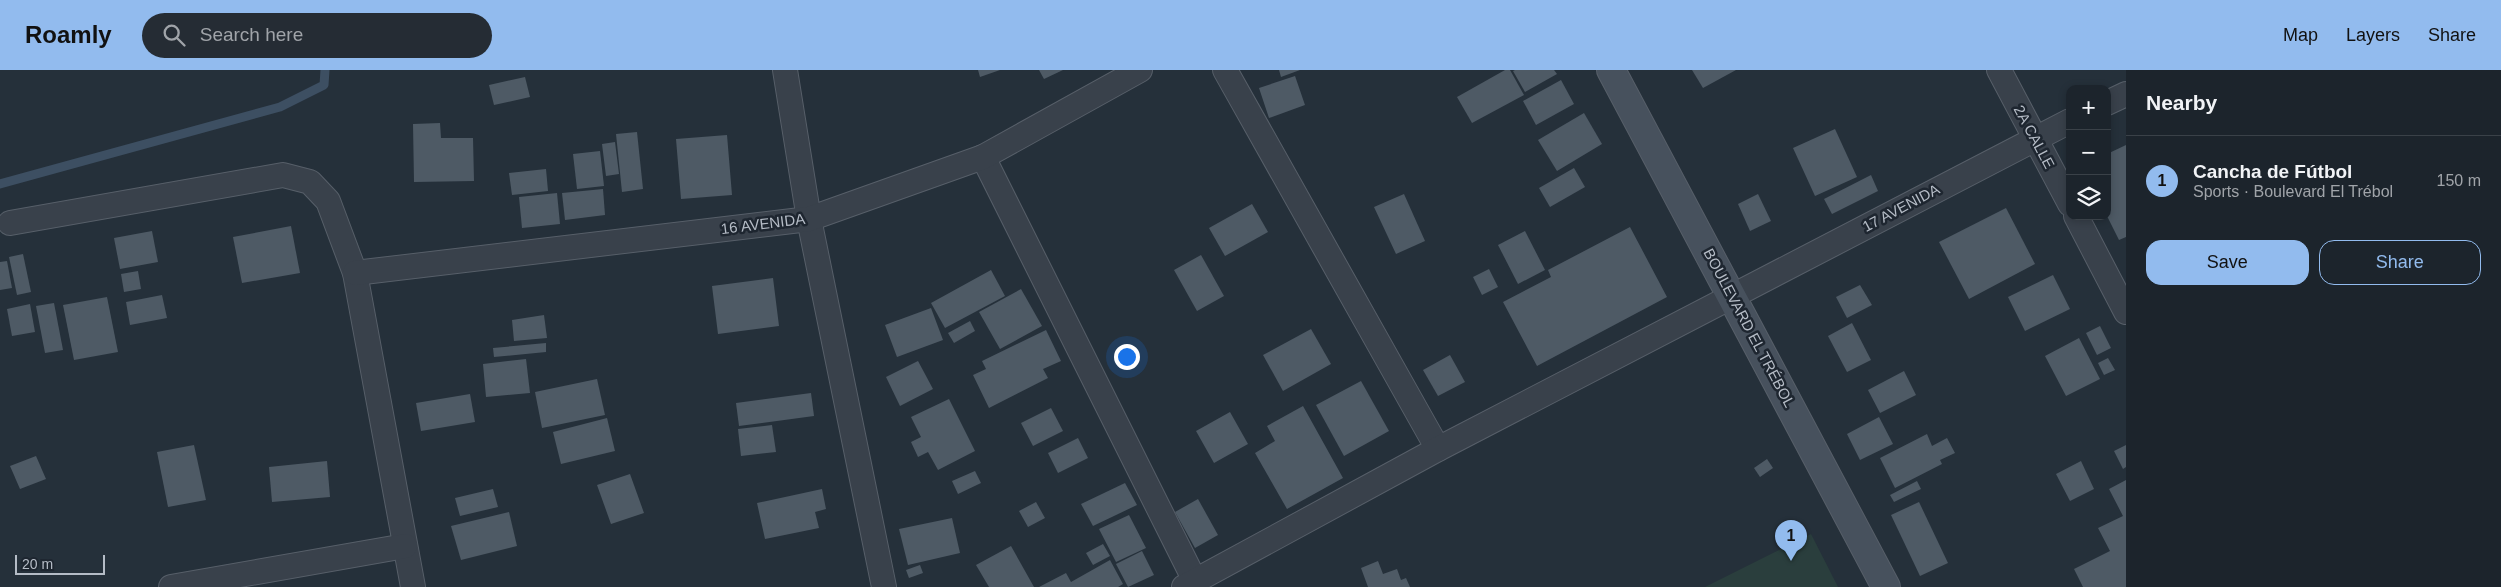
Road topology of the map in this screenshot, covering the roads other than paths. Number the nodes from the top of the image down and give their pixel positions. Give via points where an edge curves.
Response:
1 (785, 70) edge
2 (1140, 70) edge
3 (1225, 70) edge
4 (1611, 70) edge
5 (1999, 70) edge
6 (2126, 94) edge
7 (2111, 101) edge
8 (2066, 122) edge
9 (2035, 137) junction
10 (983, 157) junction
11 (2066, 196) edge
12 (809, 219) junction
13 (2078, 220) edge
14 (10, 223) dead end
15 (355, 273) junction
16 (1733, 297) junction
17 (2126, 312) edge
18 (1438, 449) junction
19 (405, 546) junction
20 (1189, 584) edge
21 (171, 587) edge
22 (413, 587) edge
23 (884, 587) edge
24 (1886, 587) edge

1 - 12 street
2 - 10 street, 16 AVENIDA
3 - 18 street
4 - 16 main road, BOULEVARD EL TRÉBOL
5 - 9 street, 2A CALLE
6 - 7 street
8 - 9 street, 17 AVENIDA
9 - 11 street, 2A CALLE
9 - 16 street, 17 AVENIDA
10 - 12 street, 16 AVENIDA
10 - 20 street
12 - 15 street, 16 AVENIDA
12 - 23 street
13 - 17 street
14 - 15 street via 283,175 310,182 328,201
15 - 19 street
16 - 18 street, 17 AVENIDA
16 - 24 main road, BOULEVARD EL TRÉBOL
18 - 20 street, 17 AVENIDA
19 - 21 street
19 - 22 street

